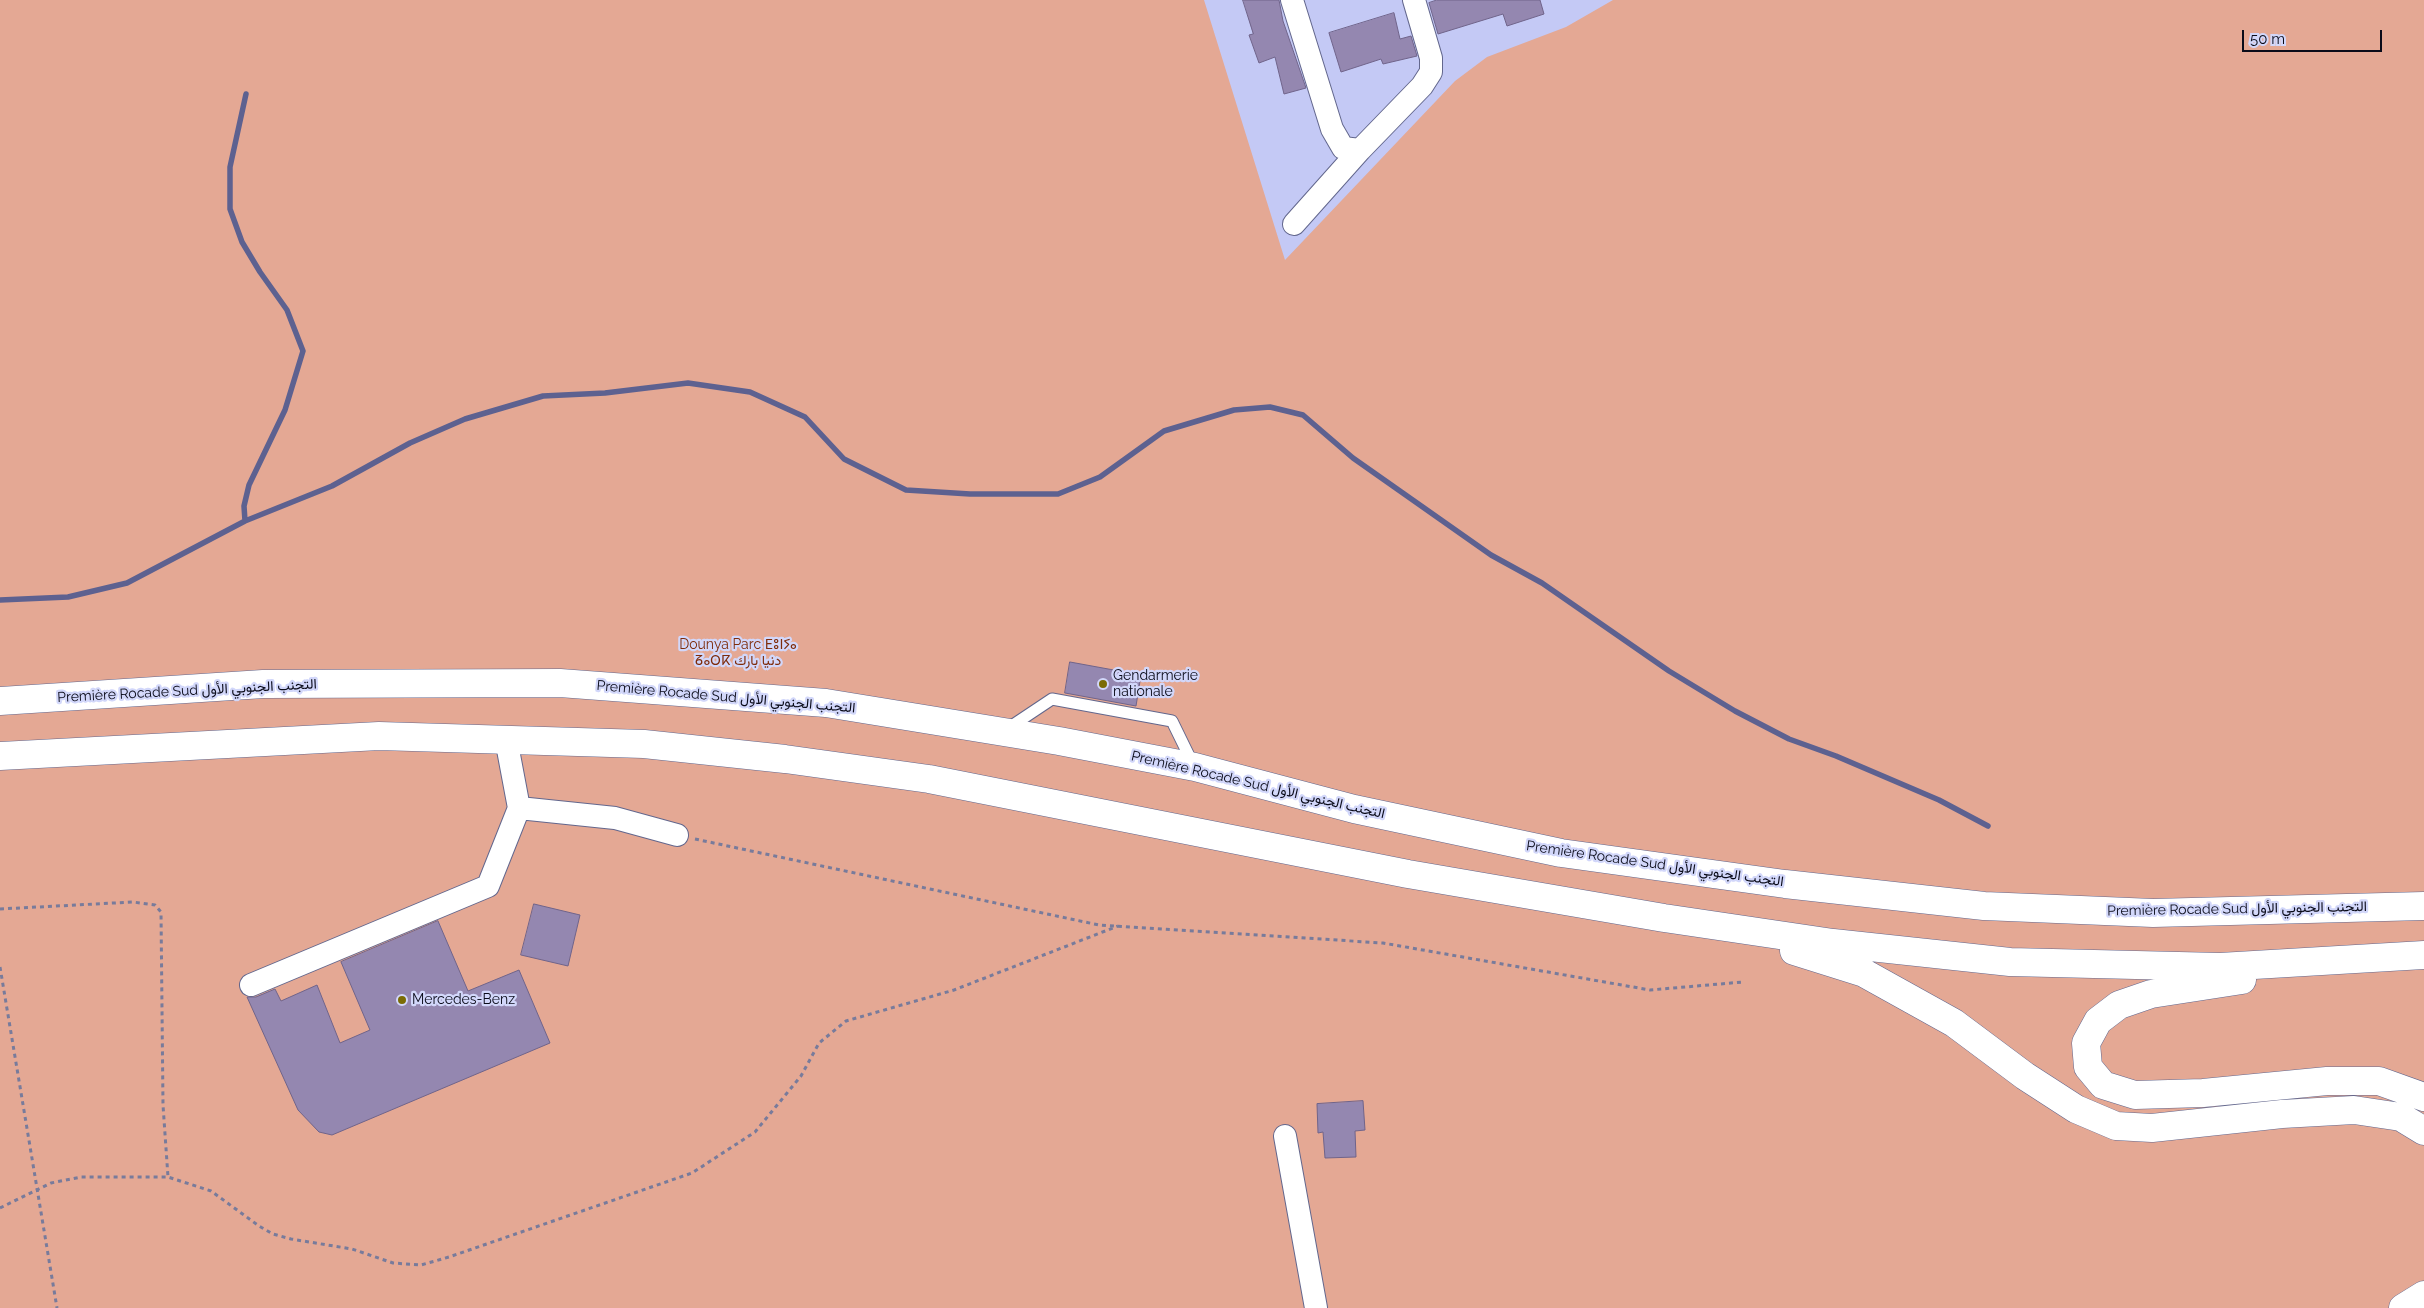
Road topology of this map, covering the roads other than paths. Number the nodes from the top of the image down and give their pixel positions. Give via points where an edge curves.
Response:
1 (1292, 0) edge
2 (1414, 0) edge
3 (1360, 150) junction
4 (1294, 224) dead end
5 (0, 701) edge
6 (1003, 732) junction
7 (506, 739) junction
8 (0, 756) edge
9 (1195, 767) junction
10 (519, 808) junction
11 (676, 835) road end
12 (2424, 906) edge
13 (1664, 918) junction
14 (2412, 956) edge
15 (251, 985) dead end
16 (2424, 1098) edge
17 (2424, 1131) edge
18 (1284, 1136) dead end
19 (2424, 1295) edge
20 (1316, 1308) edge
21 (2403, 1308) edge

1 - 3 street via 1332,129 1344,148
2 - 3 street via 1431,58 1431,72 1422,86
3 - 4 street
5 - 6 main road, Première Rocade Sud التجنب الجنوبي الأول via 263,684 560,683 826,703
6 - 9 main road, Première Rocade Sud التجنب الجنوبي الأول
6 - 9 lane via 1052,699 1172,721
7 - 8 main road via 379,736
7 - 10 street
7 - 13 main road via 644,744 929,779 1408,874
9 - 12 main road, Première Rocade Sud التجنب الجنوبي الأول via 1354,809 1561,853 1795,885 1984,906 2153,913
10 - 11 street via 615,818
10 - 15 street via 488,886
13 - 14 main road via 1834,943 2010,962 2220,967
13 - 17 main road via 1816,957 1864,973 1954,1022 2025,1076 2076,1109 2116,1126 2152,1128 2354,1110 2402,1117
14 - 16 main road via 2152,994 2119,1005 2098,1021 2086,1044 2088,1066 2102,1085 2135,1095 2203,1093 2327,1082 2379,1082
18 - 20 street
19 - 21 main road

